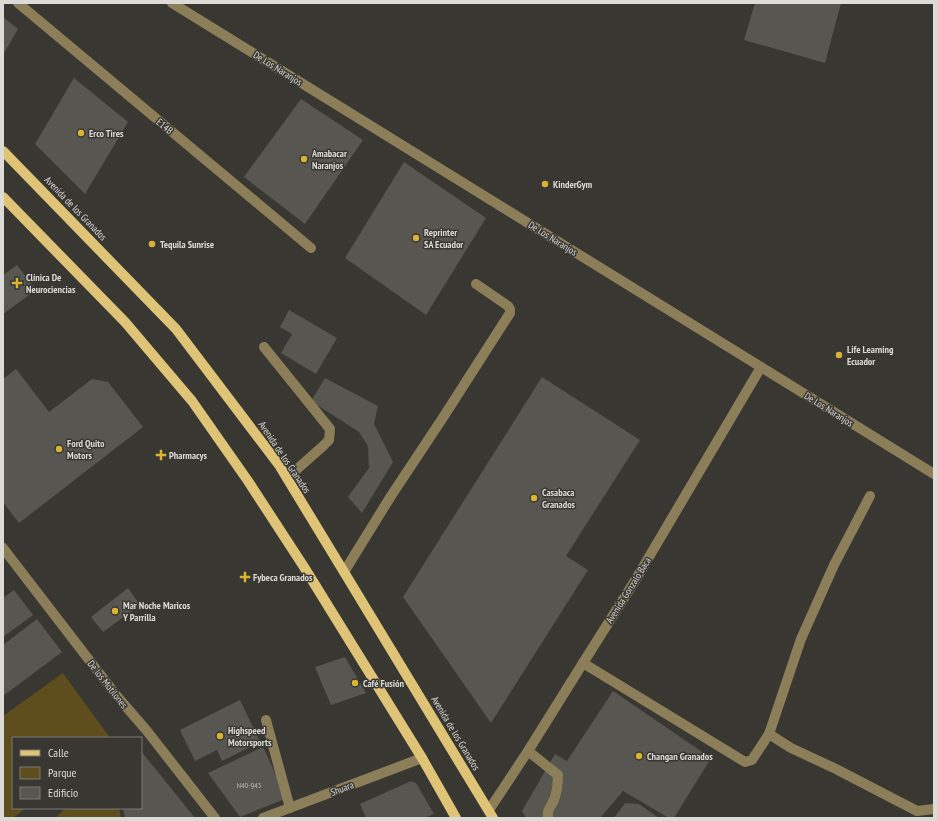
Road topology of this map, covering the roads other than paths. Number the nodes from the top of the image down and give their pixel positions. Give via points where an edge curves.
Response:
1 (18, 3) edge
2 (172, 3) edge
3 (3, 151) edge
4 (3, 197) edge
5 (311, 248) dead end
6 (476, 284) dead end
7 (264, 347) dead end
8 (761, 367) junction
9 (932, 469) edge
10 (287, 478) junction
11 (870, 496) dead end
12 (3, 548) edge
13 (344, 572) junction
14 (583, 663) junction
15 (266, 720) dead end
16 (769, 734) junction
17 (528, 751) junction
18 (422, 758) junction
19 (290, 808) junction
20 (934, 809) edge
21 (491, 814) edge
22 (215, 818) edge
23 (262, 818) edge
24 (456, 818) edge
25 (548, 818) edge

1 - 5 street, E14B
2 - 8 street, De Los Naranjos
3 - 10 main road, Avenida de los Granados via 176,328
4 - 18 main road via 125,322 192,401 304,567
6 - 13 street via 508,306 510,313
7 - 10 street via 330,429 330,440
8 - 9 street, De Los Naranjos
8 - 14 street, Avenida Gonzalo Baca via 636,579
10 - 13 main road, Avenida de los Granados
11 - 16 street via 834,565 801,639
12 - 22 street, De los Motilones
13 - 21 main road, Avenida de los Granados
14 - 16 street via 745,762 752,760
14 - 17 street, Avenida Gonzalo Baca
15 - 19 street
16 - 20 street via 791,748 836,768 917,811
17 - 21 street, Avenida Gonzalo Baca
17 - 25 street via 558,775 558,786 548,811
18 - 19 street, Shuara
18 - 24 main road
19 - 23 street, Shuara

